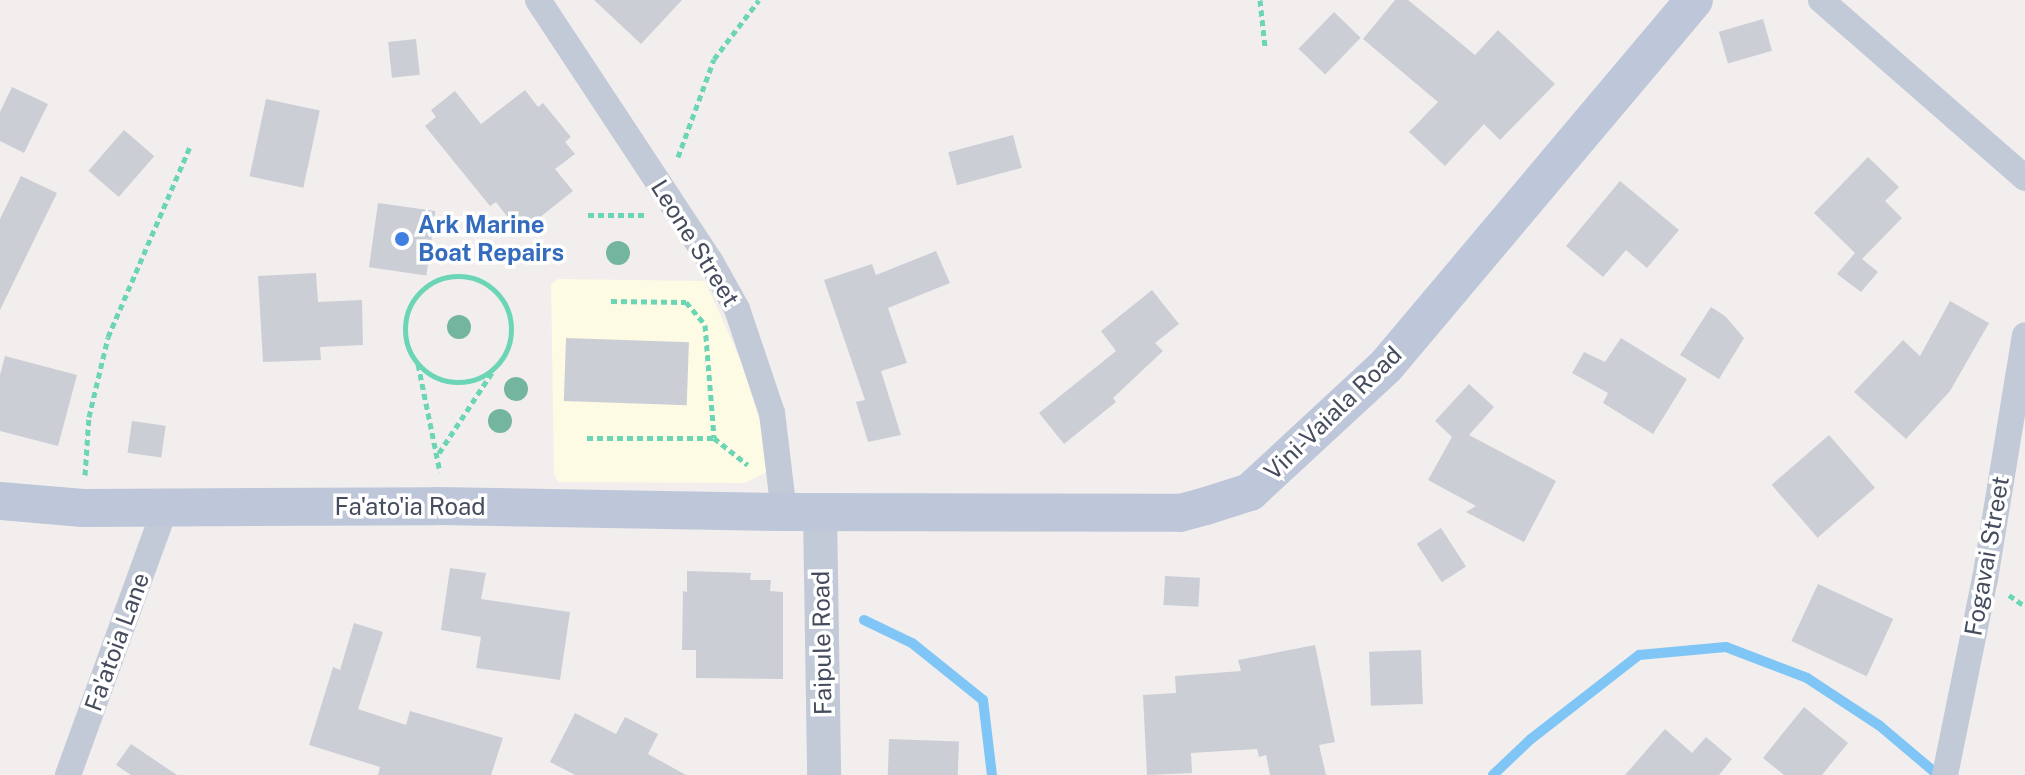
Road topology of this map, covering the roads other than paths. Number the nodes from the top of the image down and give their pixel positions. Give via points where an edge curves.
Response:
1 (538, 0) edge
2 (1694, 0) edge
3 (1821, 0) edge
4 (2025, 178) edge
5 (2025, 335) edge
6 (0, 501) edge
7 (796, 506) junction
8 (165, 508) junction
9 (1947, 766) edge
10 (68, 775) edge
11 (824, 775) edge

1 - 7 street, Leone Street via 737,309
2 - 7 main road, Vini-Vaiala Road via 1386,366 1250,492 1180,513
3 - 4 street
5 - 9 street, Fogavai Street via 1985,579
6 - 8 main road, Fa'ato'ia Road
7 - 8 main road, Fa'ato'ia Road
7 - 11 street, Faipule Road
8 - 10 street, Fa'atoia Lane

